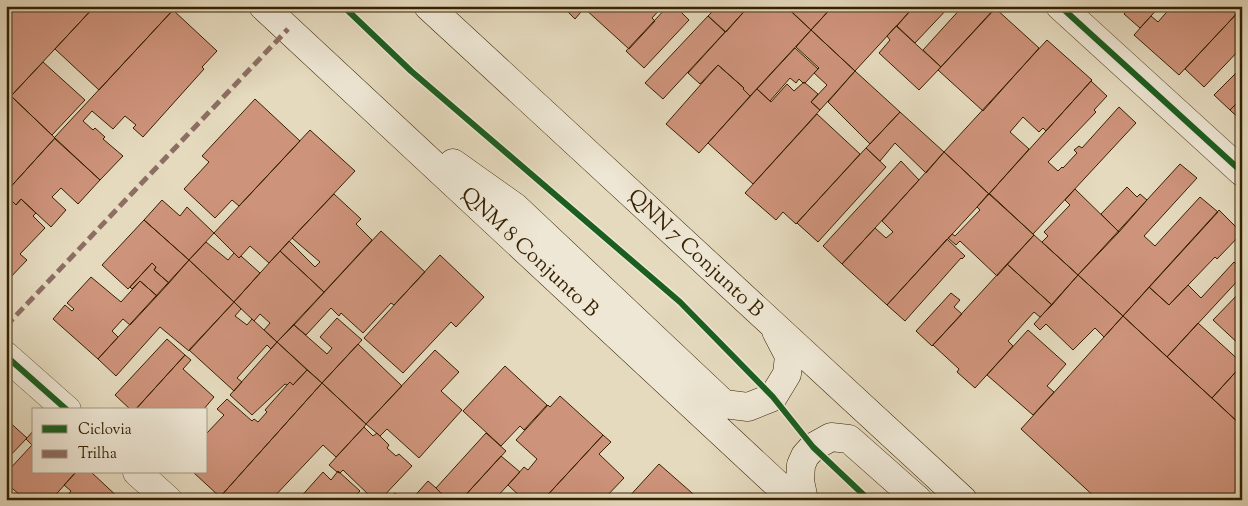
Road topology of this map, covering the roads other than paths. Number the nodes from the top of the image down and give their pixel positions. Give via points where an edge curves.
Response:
1 (262, 6) edge
2 (428, 6) edge
3 (1060, 6) edge
4 (366, 101) junction
5 (1242, 172) edge
6 (775, 327) junction
7 (6, 356) edge
8 (65, 408) edge
9 (139, 474) edge
10 (168, 500) edge
11 (794, 500) edge
12 (804, 500) edge
13 (918, 500) edge
14 (963, 500) edge

1 - 4 main road, QNM 8 Conjunto B
2 - 6 main road, QNN 7 Conjunto B
3 - 5 main road
4 - 6 main road via 515,207 724,404 748,407 773,397 787,374 789,356
4 - 11 main road, QNM 8 Conjunto B
6 - 14 main road, QNN 7 Conjunto B
7 - 8 main road
9 - 10 main road
12 - 13 main road via 801,465 813,447 831,437 849,439

